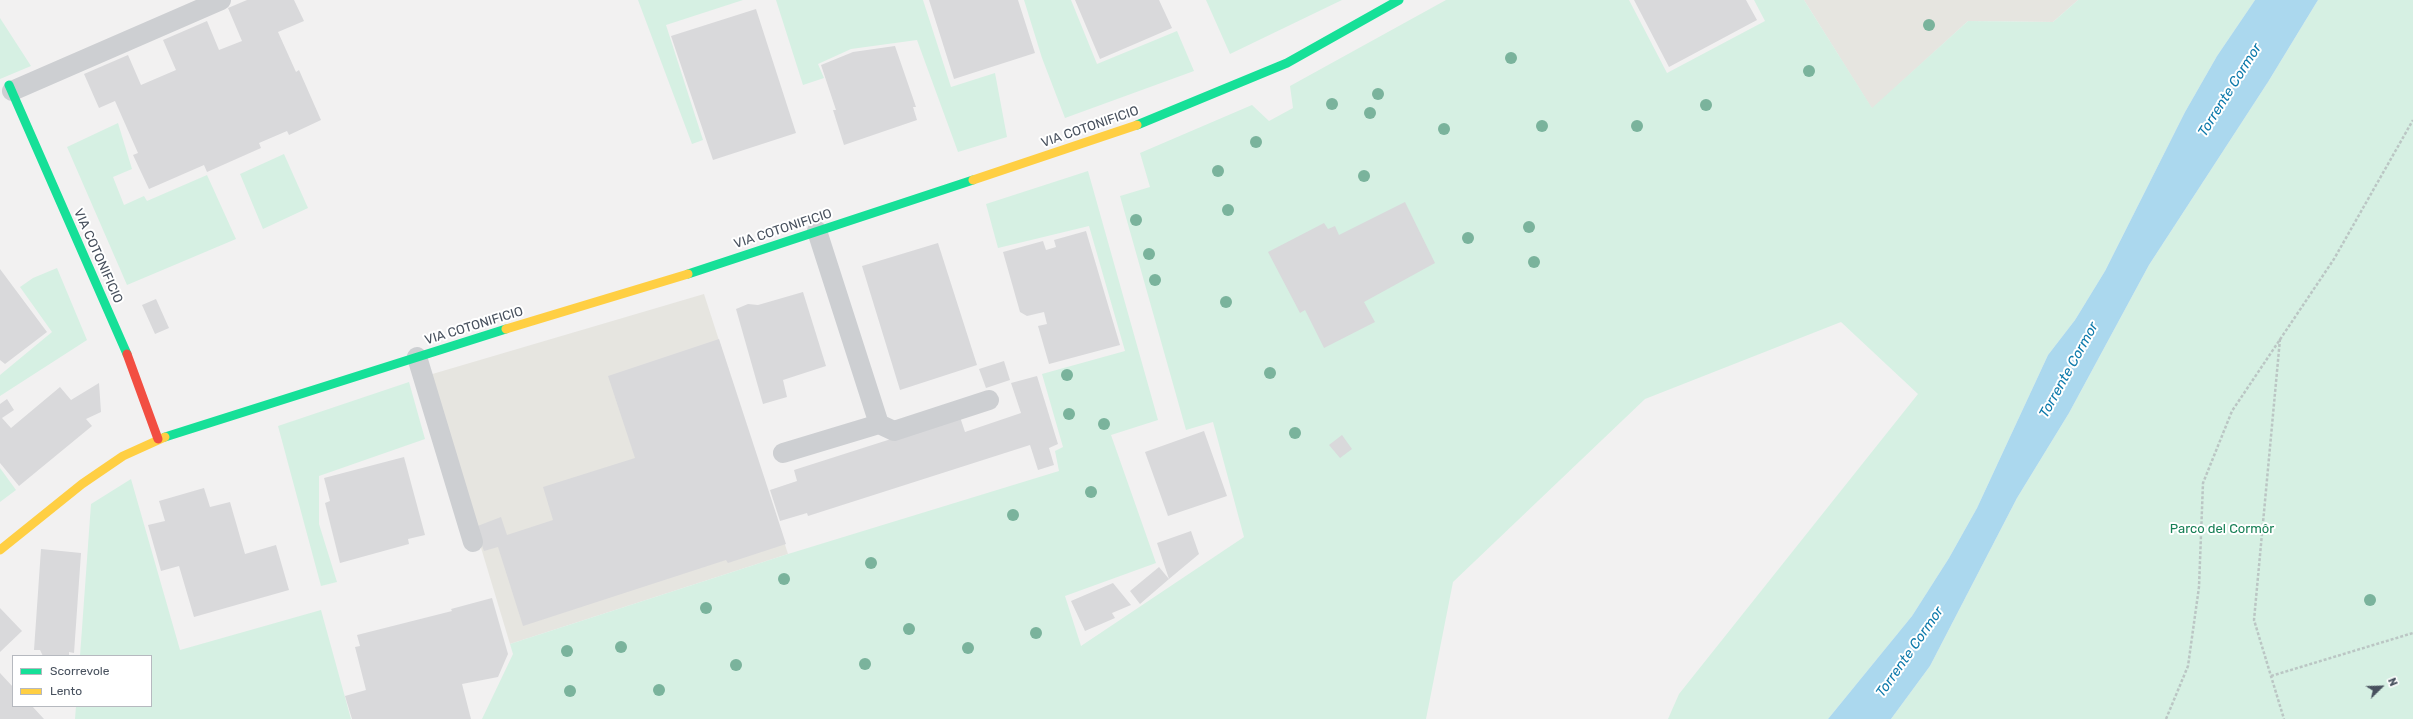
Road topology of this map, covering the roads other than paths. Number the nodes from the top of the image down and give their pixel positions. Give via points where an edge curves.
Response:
1 (221, 0) edge
2 (1399, 0) edge
3 (10, 88) joint
4 (817, 231) junction
5 (417, 357) junction
6 (989, 400) dead end
7 (878, 424) junction
8 (158, 439) junction
9 (783, 454) dead end
10 (473, 542) dead end
11 (0, 550) edge

1 - 3 lane
2 - 4 street, VIA COTONIFICIO via 1287,63 1130,128
3 - 8 street, VIA COTONIFICIO via 123,344
4 - 5 street, VIA COTONIFICIO
4 - 7 lane
5 - 8 street, VIA COTONIFICIO
5 - 10 lane
6 - 7 lane via 894,431
7 - 9 lane
8 - 11 street, VIA COTONIFICIO via 123,456 82,484

